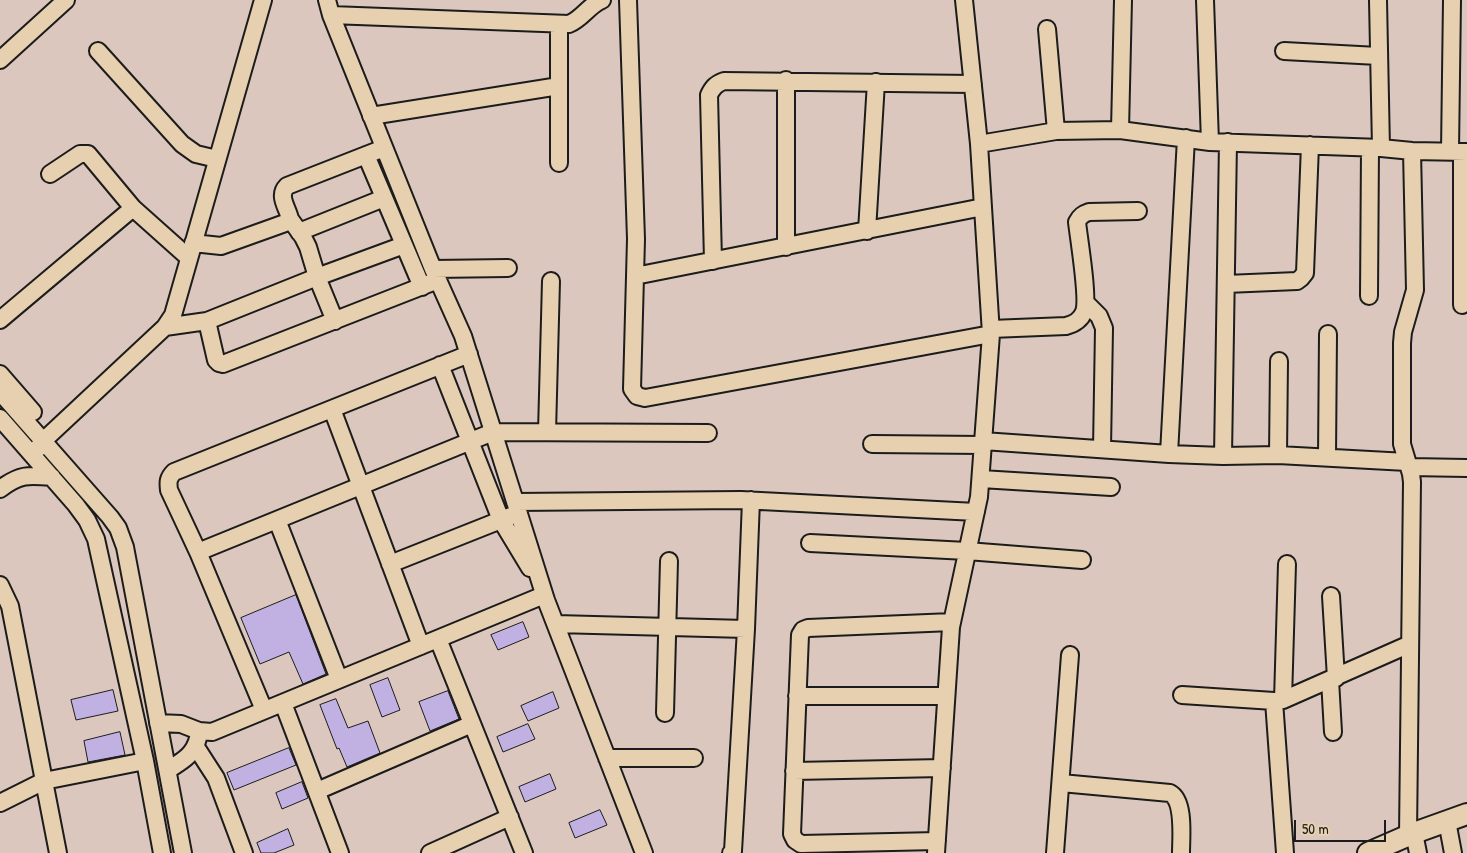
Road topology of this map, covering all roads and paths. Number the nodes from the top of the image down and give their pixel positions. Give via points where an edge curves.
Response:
1 (66, 0) edge
2 (263, 0) edge
3 (628, 0) edge
4 (964, 0) edge
5 (1123, 0) edge
6 (1204, 0) edge
7 (1378, 0) edge
8 (1452, 0) edge
9 (598, 1) edge
10 (329, 8) edge
11 (559, 24) junction
12 (1047, 29) dead end
13 (98, 50) dead end
14 (1284, 51) dead end
15 (1378, 56) junction
16 (0, 60) edge
17 (786, 80) junction
18 (876, 82) junction
19 (973, 84) junction
20 (559, 86) junction
21 (371, 116) junction
22 (1120, 130) junction
23 (1056, 131) junction
24 (1186, 138) junction
25 (1210, 142) junction
26 (1228, 142) junction
27 (979, 144) junction
28 (1310, 145) junction
29 (384, 148) junction
30 (1375, 148) junction
31 (1412, 151) junction
32 (1460, 152) edge
33 (366, 155) junction
34 (217, 159) junction
35 (559, 164) dead end
36 (50, 174) dead end
37 (384, 198) junction
38 (133, 208) junction
39 (983, 208) junction
40 (1138, 211) dead end
41 (294, 225) junction
42 (867, 231) junction
43 (404, 245) junction
44 (786, 247) junction
45 (191, 251) junction
46 (713, 261) junction
47 (508, 268) dead end
48 (436, 275) junction
49 (635, 276) junction
50 (317, 277) junction
51 (551, 281) dead end
52 (1226, 284) junction
53 (422, 287) junction
54 (1369, 296) dead end
55 (1086, 303) junction
56 (1462, 305) dead end
57 (0, 320) edge
58 (207, 321) junction
59 (335, 321) junction
60 (165, 327) junction
61 (991, 332) junction
62 (1328, 334) dead end
63 (469, 354) junction
64 (1279, 361) dead end
65 (440, 365) junction
66 (0, 374) edge
67 (0, 392) edge
68 (332, 409) junction
69 (0, 418) edge
70 (493, 432) junction
71 (547, 432) junction
72 (708, 433) dead end
73 (47, 437) junction
74 (470, 442) junction
75 (983, 443) junction
76 (872, 444) dead end
77 (1102, 449) junction
78 (1169, 454) junction
79 (32, 455) junction
80 (1278, 455) junction
81 (1223, 456) junction
82 (1327, 457) junction
83 (1408, 464) junction
84 (1467, 468) edge
85 (52, 477) junction
86 (981, 479) junction
87 (360, 486) junction
88 (1111, 487) dead end
89 (0, 489) edge
90 (751, 500) junction
91 (517, 507) junction
92 (976, 512) junction
93 (277, 520) junction
94 (501, 520) junction
95 (810, 543) dead end
96 (198, 552) junction
97 (967, 552) junction
98 (1082, 560) dead end
99 (668, 561) dead end
100 (390, 564) junction
101 (1287, 564) dead end
102 (0, 585) edge
103 (544, 592) junction
104 (1331, 596) dead end
105 (5, 608) edge
106 (952, 622) junction
107 (556, 624) junction
108 (667, 627) junction
109 (746, 629) junction
110 (438, 639) junction
111 (1410, 644) junction
112 (421, 646) junction
113 (1070, 655) dead end
114 (1333, 679) junction
115 (339, 680) junction
116 (1182, 695) dead end
117 (797, 696) junction
118 (946, 696) junction
119 (1278, 701) junction
120 (283, 703) junction
121 (264, 710) junction
122 (666, 713) dead end
123 (158, 723) junction
124 (472, 724) junction
125 (1333, 732) dead end
126 (197, 739) junction
127 (607, 758) junction
128 (694, 758) dead end
129 (145, 761) junction
130 (942, 768) junction
131 (168, 770) junction
132 (794, 771) junction
133 (44, 781) junction
134 (1061, 783) junction
135 (317, 791) junction
136 (0, 803) edge
137 (1467, 814) edge
138 (510, 817) junction
139 (1447, 821) junction
140 (1411, 834) junction
141 (936, 847) edge
142 (58, 853) edge
143 (162, 853) edge
144 (184, 853) edge
145 (244, 853) edge
146 (340, 853) edge
147 (430, 853) edge
148 (524, 853) edge
149 (644, 853) edge
150 (731, 853) edge
151 (1055, 853) edge
152 (1181, 853) edge
153 (1285, 853) edge
154 (1368, 853) edge
155 (1418, 853) edge
156 (1453, 853) edge

1 - 16 street
2 - 34 street
3 - 49 street
4 - 19 street
5 - 22 street
6 - 25 street
7 - 15 street
8 - 32 street
9 - 11 street via 577,21
10 - 11 street
10 - 21 street
11 - 20 street
12 - 23 street
13 - 34 street via 182,144 196,154
14 - 15 street
15 - 30 street
17 - 18 street
17 - 44 street
17 - 46 street via 724,81 717,83 709,95
18 - 19 street
18 - 42 street
19 - 27 street
20 - 21 street
20 - 35 street
21 - 29 street
22 - 23 street
22 - 24 street
23 - 27 street
24 - 25 street
24 - 78 street
25 - 26 street
26 - 28 street
26 - 52 street
27 - 39 street
28 - 30 street
28 - 52 street via 1305,273 1302,278 1297,281
29 - 33 street
29 - 48 street
30 - 31 street
30 - 54 street
31 - 32 street
31 - 83 street via 1415,290 1402,332 1402,444
32 - 56 street
33 - 37 street
33 - 41 street via 287,186 282,195
34 - 45 street
36 - 38 street via 80,154 88,154
37 - 41 street
37 - 43 street
38 - 45 street
38 - 57 street
39 - 42 street
39 - 61 street
40 - 55 street via 1089,212 1079,218
41 - 45 street via 288,222 221,246
41 - 50 street via 308,247
42 - 44 street
43 - 50 street
43 - 53 street
44 - 46 street
45 - 60 street via 173,315
46 - 49 street
47 - 48 street
48 - 53 street
48 - 63 street
49 - 61 street via 632,389 637,396 646,398
50 - 58 street
50 - 59 street
51 - 71 street
52 - 81 street
53 - 59 street
55 - 61 street via 1075,324
55 - 77 street via 1099,316 1104,328
58 - 59 street via 216,360 223,364
58 - 60 street
60 - 73 street
61 - 75 street
62 - 82 street
63 - 65 street
63 - 70 street
64 - 80 street
65 - 68 street
65 - 74 street
66 - 73 street
67 - 73 street
68 - 87 street
68 - 96 street via 174,472 169,477 169,490
69 - 79 street
70 - 71 street
70 - 74 street
70 - 91 street
71 - 72 street
73 - 79 street
73 - 123 street via 118,528 125,547
74 - 87 street
74 - 94 street
75 - 76 street
75 - 77 street
75 - 86 street
77 - 78 street
78 - 81 street
79 - 85 street
80 - 81 street
80 - 82 street
82 - 83 street
83 - 84 street
83 - 111 street via 1412,482
85 - 89 street via 20,476
85 - 129 street via 87,520 96,539
86 - 88 street
86 - 92 street
87 - 93 street
87 - 100 street
90 - 91 street
90 - 92 street
90 - 109 street
91 - 94 street
91 - 103 street
92 - 97 street
93 - 96 street
93 - 115 street
94 - 100 street
94 - 103 street
95 - 97 street
96 - 121 street
97 - 98 street
97 - 106 street
99 - 108 street
100 - 112 street
101 - 119 street
102 - 105 street
103 - 107 street
103 - 110 street
104 - 114 street
105 - 133 street
106 - 117 street via 803,630 800,635
106 - 118 street
107 - 108 street
107 - 127 street
108 - 109 street
108 - 122 street
109 - 150 street
110 - 112 street
110 - 124 street
111 - 114 street
111 - 140 street
112 - 115 street
113 - 134 street
114 - 119 street
114 - 125 street
115 - 120 street
116 - 119 street
117 - 118 street
117 - 132 street
118 - 130 street
119 - 153 street
120 - 121 street
120 - 135 street
121 - 126 street
123 - 126 street via 181,724
123 - 131 street
124 - 135 street
124 - 138 street
126 - 131 street via 191,754
126 - 145 street via 216,778
127 - 128 street
127 - 149 street
129 - 133 street
129 - 143 street
130 - 132 street
130 - 141 street
131 - 144 street
132 - 141 street via 792,834 802,844
133 - 136 street
133 - 142 street
134 - 151 street
134 - 152 street via 1170,793 1180,808
135 - 146 street
137 - 139 main road
138 - 147 street
138 - 148 street
139 - 140 main road
139 - 156 street
140 - 154 main road
140 - 155 street

